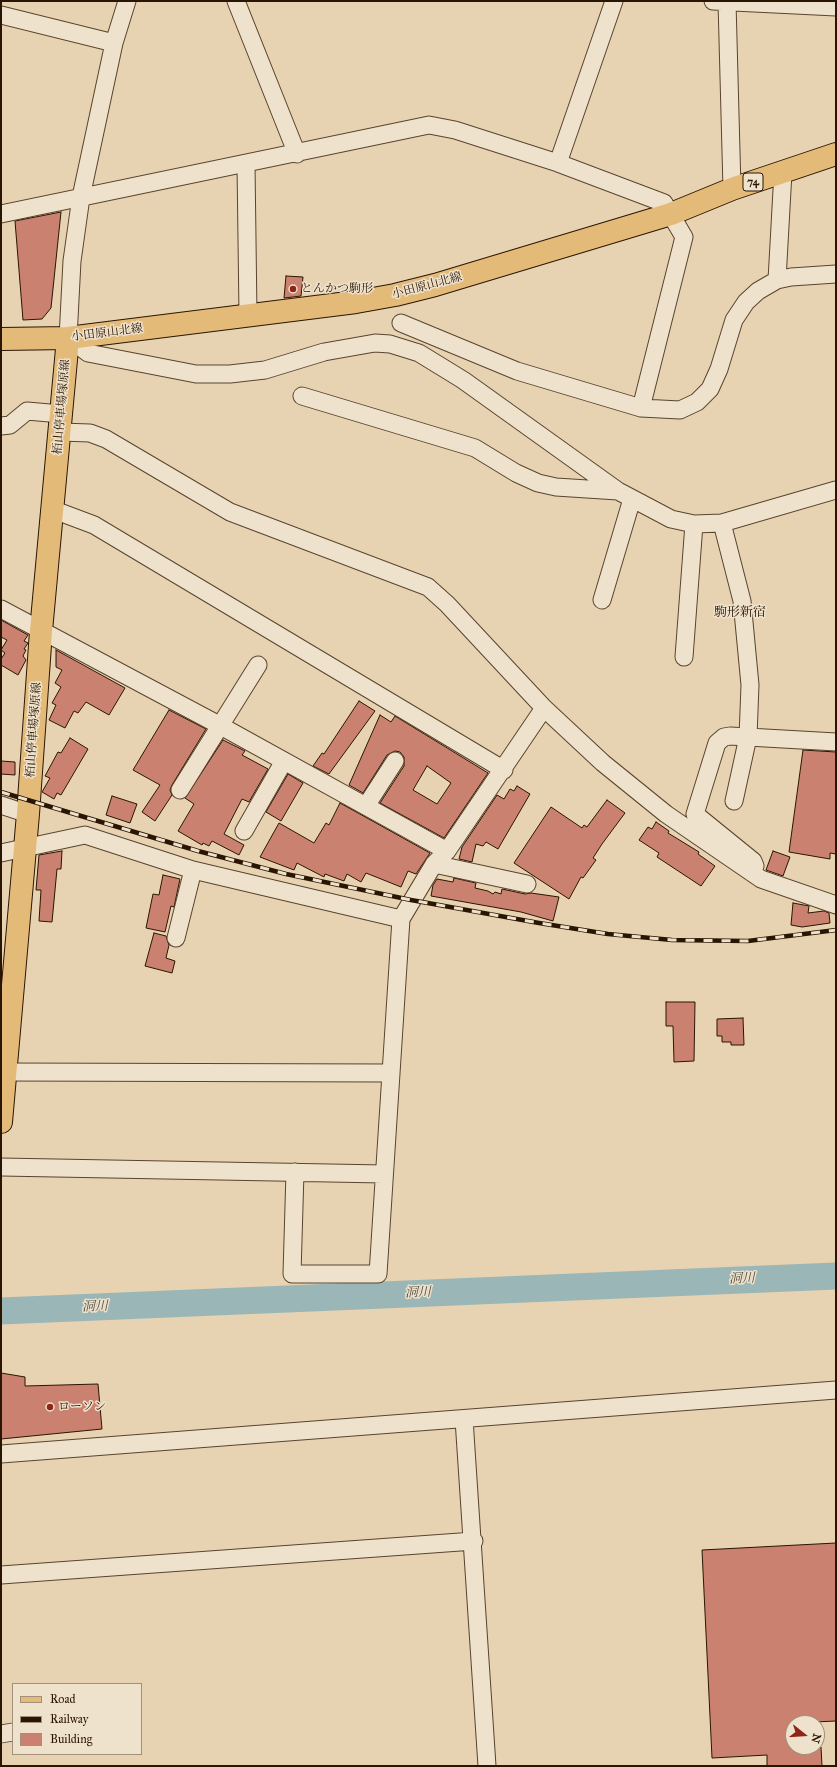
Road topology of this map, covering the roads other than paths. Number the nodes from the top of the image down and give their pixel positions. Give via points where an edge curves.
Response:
1 (127, 1) edge
2 (236, 1) edge
3 (614, 1) edge
4 (720, 1) edge
5 (836, 7) edge
6 (1, 15) edge
7 (114, 43) junction
8 (297, 154) junction
9 (836, 154) edge
10 (558, 163) junction
11 (246, 164) junction
12 (783, 172) junction
13 (732, 189) junction
14 (81, 197) junction
15 (1, 214) edge
16 (671, 214) junction
17 (836, 274) edge
18 (777, 280) junction
19 (248, 315) junction
20 (401, 323) dead end
21 (68, 338) junction
22 (1, 339) edge
23 (302, 396) dead end
24 (641, 408) junction
25 (60, 423) junction
26 (1, 426) edge
27 (836, 490) edge
28 (625, 495) junction
29 (54, 510) junction
30 (722, 523) junction
31 (694, 524) junction
32 (602, 600) dead end
33 (1, 609) edge
34 (41, 631) junction
35 (684, 657) dead end
36 (258, 665) dead end
37 (544, 708) junction
38 (219, 725) junction
39 (748, 737) junction
40 (836, 742) edge
41 (284, 761) junction
42 (395, 761) dead end
43 (504, 770) junction
44 (180, 790) dead end
45 (734, 801) dead end
46 (1, 805) edge
47 (366, 806) junction
48 (28, 814) junction
49 (244, 831) dead end
50 (24, 848) junction
51 (447, 851) junction
52 (1, 853) edge
53 (434, 864) junction
54 (193, 870) junction
55 (761, 879) junction
56 (527, 884) dead end
57 (785, 887) junction
58 (836, 894) edge
59 (836, 905) edge
60 (401, 919) junction
61 (176, 938) dead end
62 (3, 1072) edge
63 (391, 1073) junction
64 (1, 1122) edge
65 (1, 1167) edge
66 (295, 1172) junction
67 (384, 1174) junction
68 (836, 1390) edge
69 (464, 1419) junction
70 (1, 1454) edge
71 (474, 1541) junction
72 (1, 1575) edge
73 (12, 1732) edge
74 (1, 1734) edge
75 (487, 1766) edge

1 - 7 street
2 - 8 street
3 - 10 street
4 - 5 street
4 - 13 street
6 - 7 street
7 - 14 street
8 - 10 street via 429,125 455,130
8 - 11 street
9 - 12 main road, 小田原山北線 / 74
10 - 16 street via 664,202
11 - 14 street
11 - 19 street
12 - 13 main road, 小田原山北線 / 74
12 - 18 street
13 - 16 main road, 小田原山北線 / 74
14 - 15 street
14 - 21 street via 72,261
16 - 19 main road, 小田原山北線 / 74 via 395,295
16 - 24 street via 684,237
17 - 18 street
18 - 24 street via 758,291 746,302 734,320 719,369 710,389 701,398 680,410
19 - 21 main road, 小田原山北線 / 74
20 - 24 street via 517,371
21 - 22 main road, 小田原山北線 / 74
21 - 25 main road, 栢山停車場塚原線
21 - 28 street via 88,352 196,374 265,370 324,352 375,343 405,348 419,353 463,380
23 - 28 street via 476,448 516,473 538,483
25 - 26 street via 27,410 10,426
25 - 29 main road, 栢山停車場塚原線
25 - 37 street via 106,439 230,512 428,587
27 - 30 street
28 - 31 street via 671,518
28 - 32 street
29 - 34 main road, 栢山停車場塚原線
29 - 43 street via 94,525
30 - 31 street
30 - 39 street via 742,602 750,685
31 - 35 street
33 - 34 street
34 - 38 street
34 - 48 main road, 栢山停車場塚原線
36 - 38 street
37 - 43 street
37 - 55 street via 603,763 666,814
38 - 41 street
38 - 44 street
39 - 40 street
39 - 45 street
39 - 55 street via 724,737 718,743 695,814 752,861
41 - 47 street
41 - 49 street
42 - 47 street
43 - 51 street
46 - 48 street
47 - 51 street
48 - 50 main road, 栢山停車場塚原線
50 - 52 street
50 - 54 street via 85,835
50 - 62 main road, 栢山停車場塚原線
51 - 53 street
53 - 56 street
53 - 60 street
54 - 60 street
54 - 61 street
55 - 57 street
57 - 58 street via 792,880
57 - 59 street
60 - 63 street
62 - 63 street
62 - 64 main road, 栢山停車場塚原線
63 - 67 street
65 - 66 street
66 - 67 street
66 - 67 street via 292,1274 378,1274
68 - 69 street
69 - 70 street
69 - 71 street
71 - 72 street
71 - 75 street
73 - 74 street

